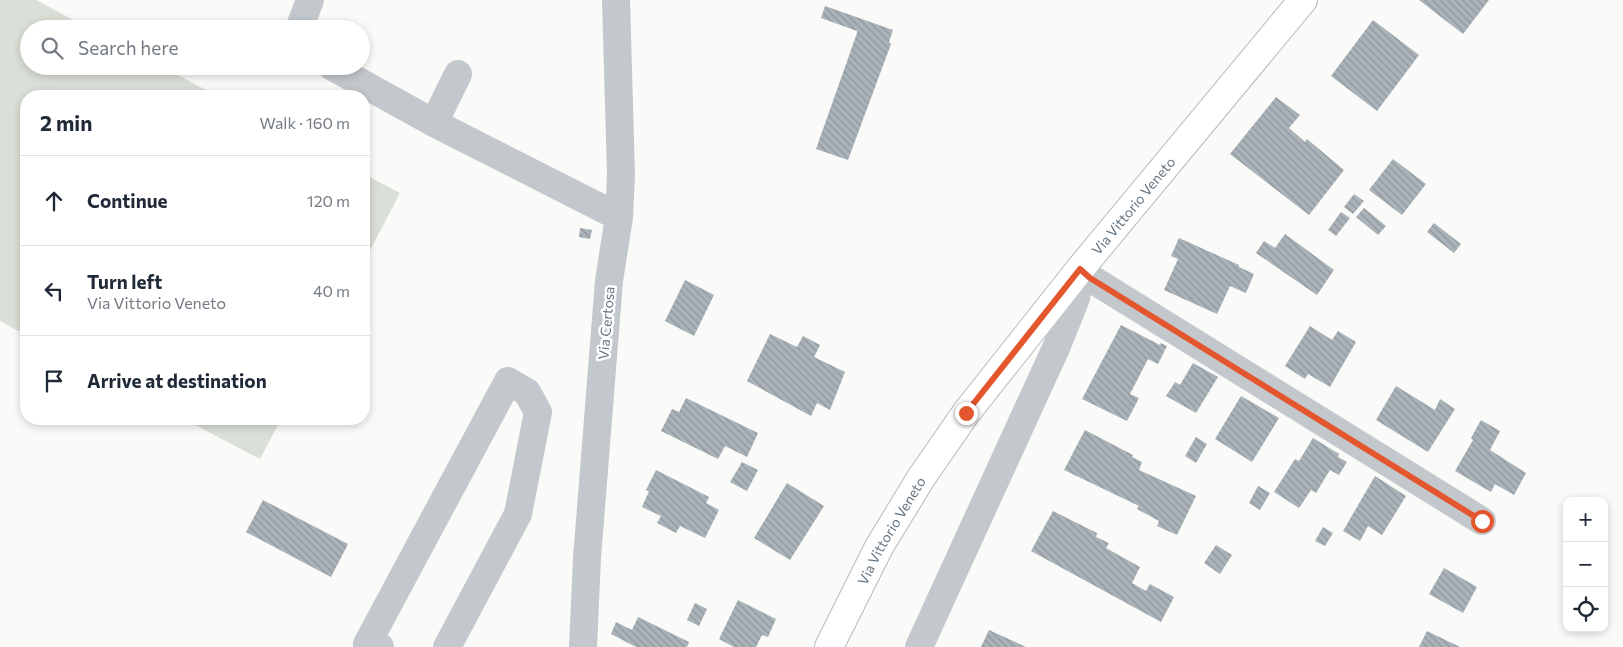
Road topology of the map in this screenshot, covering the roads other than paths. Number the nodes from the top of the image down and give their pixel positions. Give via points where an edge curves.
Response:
1 (310, 0) edge
2 (616, 0) edge
3 (1302, 0) edge
4 (303, 20) edge
5 (458, 74) dead end
6 (348, 75) edge
7 (434, 122) junction
8 (619, 216) junction
9 (1080, 269) junction
10 (1482, 521) dead end
11 (380, 647) edge
12 (447, 647) edge
13 (583, 647) edge
14 (829, 647) edge
15 (919, 647) edge

1 - 4 street
2 - 8 street, Via Certosa via 621,175
3 - 9 main road, Via Vittorio Veneto
5 - 7 street
6 - 7 street
7 - 8 street
8 - 13 street, Via Certosa via 608,291 586,558
9 - 10 street
9 - 14 main road, Via Vittorio Veneto via 966,413 921,478 879,547
9 - 15 street via 1076,298 1056,348
11 - 12 street via 367,644 508,381 527,392 538,412 518,514

